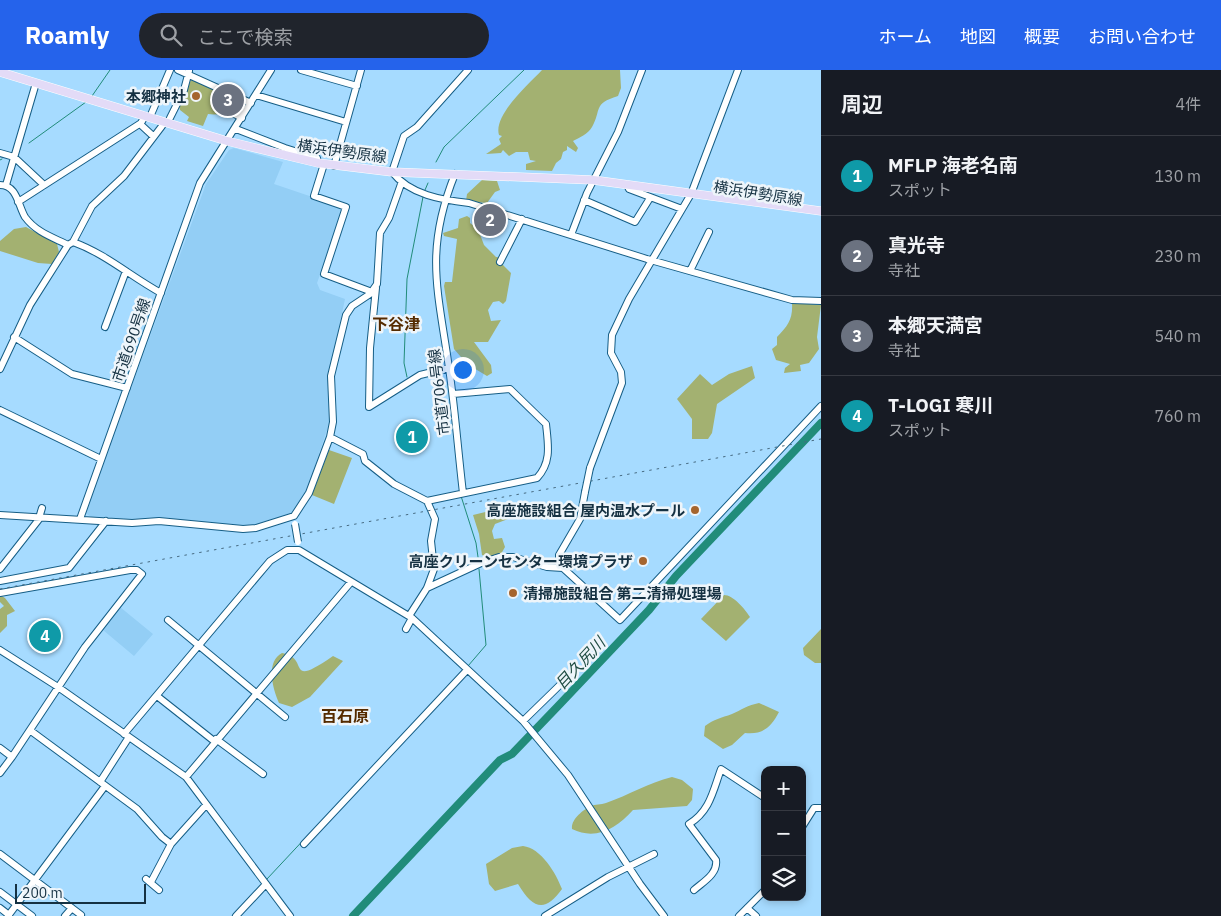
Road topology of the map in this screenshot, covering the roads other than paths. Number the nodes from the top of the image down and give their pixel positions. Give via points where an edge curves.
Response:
1 (170, 70) edge
2 (178, 70) edge
3 (271, 70) edge
4 (301, 70) edge
5 (361, 70) edge
6 (468, 70) edge
7 (642, 70) edge
8 (738, 70) edge
9 (0, 72) edge
10 (189, 72) edge
11 (36, 83) junction
12 (357, 86) junction
13 (256, 95) junction
14 (251, 103) junction
15 (227, 110) dead end
16 (147, 117) junction
17 (170, 118) dead end
18 (242, 118) junction
19 (346, 122) junction
20 (140, 124) junction
21 (162, 126) dead end
22 (236, 128) junction
23 (153, 136) junction
24 (227, 141) junction
25 (0, 153) edge
26 (14, 157) junction
27 (321, 164) junction
28 (334, 166) junction
29 (392, 172) junction
30 (456, 174) junction
31 (593, 180) junction
32 (401, 184) junction
33 (3, 185) edge
34 (44, 185) junction
35 (627, 185) junction
36 (691, 194) junction
37 (650, 198) junction
38 (584, 200) junction
39 (445, 201) junction
40 (18, 202) junction
41 (682, 210) junction
42 (821, 211) edge
43 (821, 216) edge
44 (522, 219) junction
45 (709, 232) dead end
46 (571, 234) junction
47 (70, 244) junction
48 (652, 260) junction
49 (500, 262) dead end
50 (126, 271) junction
51 (690, 271) junction
52 (377, 284) junction
53 (372, 292) junction
54 (161, 293) junction
55 (821, 301) edge
56 (105, 327) dead end
57 (14, 337) junction
58 (0, 367) edge
59 (449, 368) junction
60 (127, 388) junction
61 (453, 394) junction
62 (821, 406) edge
63 (0, 410) edge
64 (330, 437) junction
65 (102, 459) junction
66 (462, 493) junction
67 (426, 501) junction
68 (42, 508) dead end
69 (0, 515) edge
70 (294, 516) junction
71 (39, 518) junction
72 (80, 519) junction
73 (106, 521) junction
74 (299, 550) junction
75 (1, 565) edge
76 (559, 566) junction
77 (0, 581) edge
78 (351, 582) junction
79 (428, 588) junction
80 (0, 593) edge
81 (410, 617) junction
82 (168, 620) dead end
83 (406, 629) dead end
84 (198, 646) junction
85 (0, 650) edge
86 (468, 670) junction
87 (564, 681) dead end
88 (58, 687) junction
89 (257, 695) junction
90 (157, 696) junction
91 (285, 717) dead end
92 (524, 722) junction
93 (30, 731) junction
94 (127, 736) junction
95 (215, 740) junction
96 (0, 748) edge
97 (12, 757) junction
98 (0, 772) edge
99 (263, 774) dead end
100 (186, 776) junction
101 (103, 784) junction
102 (761, 795) edge
103 (206, 805) junction
104 (821, 808) edge
105 (806, 820) edge
106 (171, 844) junction
107 (304, 844) dead end
108 (0, 854) edge
109 (654, 854) dead end
110 (630, 867) junction
111 (36, 881) junction
112 (266, 884) junction
113 (159, 890) dead end
114 (694, 890) dead end
115 (0, 892) edge
116 (761, 894) edge
117 (17, 905) junction
118 (0, 908) edge
119 (72, 908) junction
120 (747, 908) junction
121 (9, 915) edge
122 (81, 915) edge
123 (32, 916) edge
124 (66, 916) edge
125 (236, 916) edge
126 (290, 916) edge
127 (545, 916) edge
128 (664, 916) edge
129 (739, 916) edge
130 (756, 916) edge

1 - 16 street
2 - 10 street
3 - 13 street, 市道690号線
4 - 12 street
5 - 12 street
6 - 29 street via 417,127 404,136
7 - 31 street via 618,132
8 - 36 street
9 - 11 main road, 横浜伊勢原線
10 - 14 street
10 - 17 street
11 - 16 main road, 横浜伊勢原線
11 - 26 street
12 - 19 street
13 - 14 street, 市道690号線
13 - 19 street
14 - 18 street, 市道690号線
15 - 18 street
16 - 20 street
16 - 24 main road, 横浜伊勢原線
18 - 22 street, 市道690号線
19 - 28 street
20 - 23 street
20 - 34 street
21 - 23 street
22 - 24 street, 市道690号線
22 - 27 street via 317,158
23 - 47 street via 124,176 92,206
24 - 27 main road, 横浜伊勢原線
24 - 54 street, 市道690号線 via 196,191
25 - 26 street
26 - 33 street
26 - 34 street
27 - 28 main road, 横浜伊勢原線
27 - 53 street via 314,196 346,207 324,274
28 - 29 main road, 横浜伊勢原線
29 - 30 main road, 横浜伊勢原線
29 - 32 street
30 - 31 main road, 横浜伊勢原線
30 - 39 street, 市道706号線
31 - 35 main road, 横浜伊勢原線
31 - 38 street
32 - 39 street
32 - 52 street via 380,233
33 - 40 street via 12,190
34 - 40 street
35 - 36 main road, 横浜伊勢原線
35 - 37 street via 629,190
36 - 41 street
36 - 42 main road, 横浜伊勢原線
36 - 43 main road, 横浜伊勢原線
37 - 38 street via 635,222
37 - 41 street
38 - 46 street
39 - 44 street via 469,203
39 - 59 street, 市道706号線 via 436,241 435,272
40 - 47 street via 34,227
41 - 48 street
44 - 46 street
44 - 49 street
45 - 51 street
46 - 48 street
47 - 50 street via 111,259
47 - 57 street via 30,305
48 - 51 street
48 - 76 street, bridge via 612,334 611,353 621,372 622,384 590,468 580,518 559,555
50 - 54 street
50 - 56 street
51 - 55 street via 792,300
52 - 53 street
52 - 59 street via 370,348 369,407 420,374
53 - 64 street via 352,306 346,315 331,376 333,422
54 - 60 street, 市道690号線
57 - 58 street
57 - 60 street via 72,374
59 - 61 street, 市道706号線
60 - 65 street, 市道690号線
61 - 66 street, 市道706号線
61 - 66 street via 510,389 546,424 549,454 545,470 537,478
62 - 76 street via 620,620
63 - 65 street
64 - 67 street via 363,454 365,461 394,484
64 - 70 street via 309,492
65 - 72 street, 市道690号線
66 - 67 street
67 - 79 street via 434,519 430,541 434,569
68 - 71 street
69 - 71 street
70 - 73 street via 243,529 159,520
70 - 74 street, bridge
71 - 72 street
71 - 75 street
72 - 73 street
73 - 77 street via 69,568
74 - 78 street
74 - 84 street via 288,550 270,561
76 - 79 street via 499,557
78 - 81 street
78 - 89 street
79 - 81 street
80 - 88 street via 130,570 141,572 140,578
81 - 83 street
81 - 86 street
82 - 84 street
84 - 89 street
84 - 90 street
85 - 88 street
86 - 92 street
86 - 107 street
87 - 92 street
88 - 93 street
88 - 94 street
89 - 91 street
89 - 95 street
90 - 94 street
90 - 95 street
92 - 110 street via 568,774
93 - 97 street
93 - 101 street
94 - 100 street
94 - 101 street
95 - 99 street
95 - 100 street
96 - 97 street
97 - 98 street
100 - 103 street
101 - 106 street via 137,809
101 - 111 street
102 - 114 street via 721,769 706,809 689,824 716,860 711,875
103 - 106 street
103 - 112 street
104 - 105 street via 814,808
106 - 113 street via 148,880
108 - 111 street
109 - 110 street
110 - 127 street
110 - 128 street
111 - 117 street
111 - 119 street
112 - 125 street
112 - 126 street
115 - 117 street
116 - 120 street
117 - 121 street
117 - 123 street
118 - 121 street
119 - 122 street
119 - 124 street
120 - 129 street
120 - 130 street

